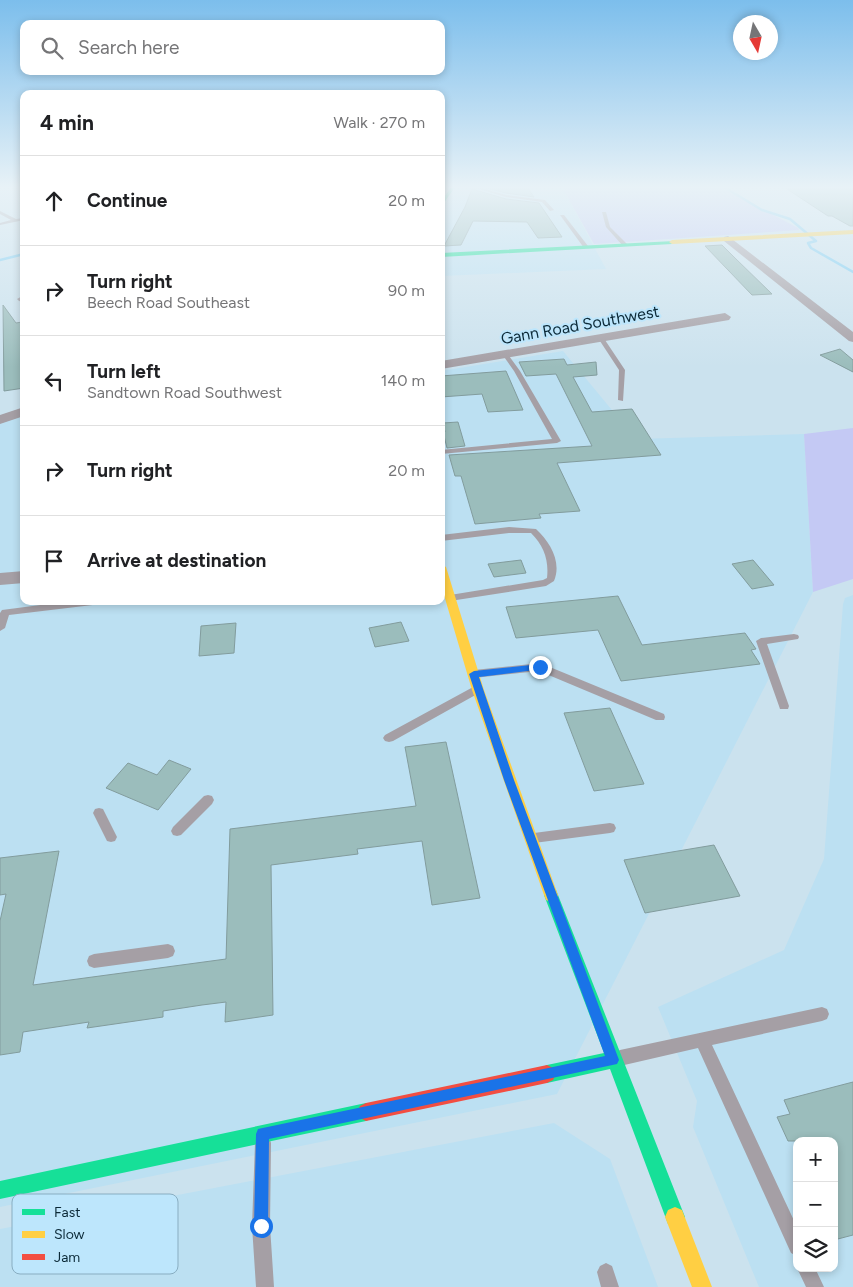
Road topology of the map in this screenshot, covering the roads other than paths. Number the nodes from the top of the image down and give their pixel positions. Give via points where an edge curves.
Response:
1 (585, 247) edge
2 (738, 247) edge
3 (445, 255) edge
4 (725, 317) dead end
5 (601, 338) junction
6 (853, 338) edge
7 (505, 354) junction
8 (445, 364) edge
9 (620, 400) dead end
10 (20, 412) edge
11 (0, 420) edge
12 (445, 452) edge
13 (445, 538) edge
14 (20, 577) edge
15 (0, 579) edge
16 (445, 581) edge
17 (450, 598) junction
18 (66, 605) edge
19 (0, 628) edge
20 (794, 637) dead end
21 (474, 674) junction
22 (478, 689) junction
23 (784, 706) dead end
24 (660, 717) dead end
25 (389, 738) dead end
26 (208, 800) dead end
27 (98, 813) dead end
28 (610, 828) dead end
29 (178, 831) dead end
30 (111, 837) dead end
31 (531, 839) junction
32 (168, 951) dead end
33 (94, 961) dead end
34 (822, 1014) dead end
35 (702, 1040) junction
36 (613, 1060) junction
37 (263, 1134) junction
38 (0, 1190) edge
39 (793, 1238) edge
40 (808, 1272) edge
41 (265, 1287) edge
42 (702, 1287) edge
43 (815, 1287) edge

1 - 3 street
2 - 6 street
4 - 5 street, Gann Road Southwest
5 - 7 street, Gann Road Southwest
5 - 9 lane via 622,370
7 - 8 street, Gann Road Southwest
7 - 12 lane via 557,441
10 - 11 street
13 - 17 lane via 509,530 533,531 545,544 553,562 551,579 546,583
14 - 15 street
16 - 17 street
17 - 21 street
18 - 19 lane via 5,612
20 - 23 lane via 761,641
21 - 22 street
21 - 24 lane via 540,667
22 - 25 lane
22 - 31 street
26 - 29 lane
27 - 30 lane
28 - 31 lane
31 - 36 street
32 - 33 lane
34 - 35 lane
35 - 36 lane
35 - 39 lane
36 - 37 street
36 - 42 street
37 - 38 street
37 - 41 lane via 261,1226
40 - 43 lane

